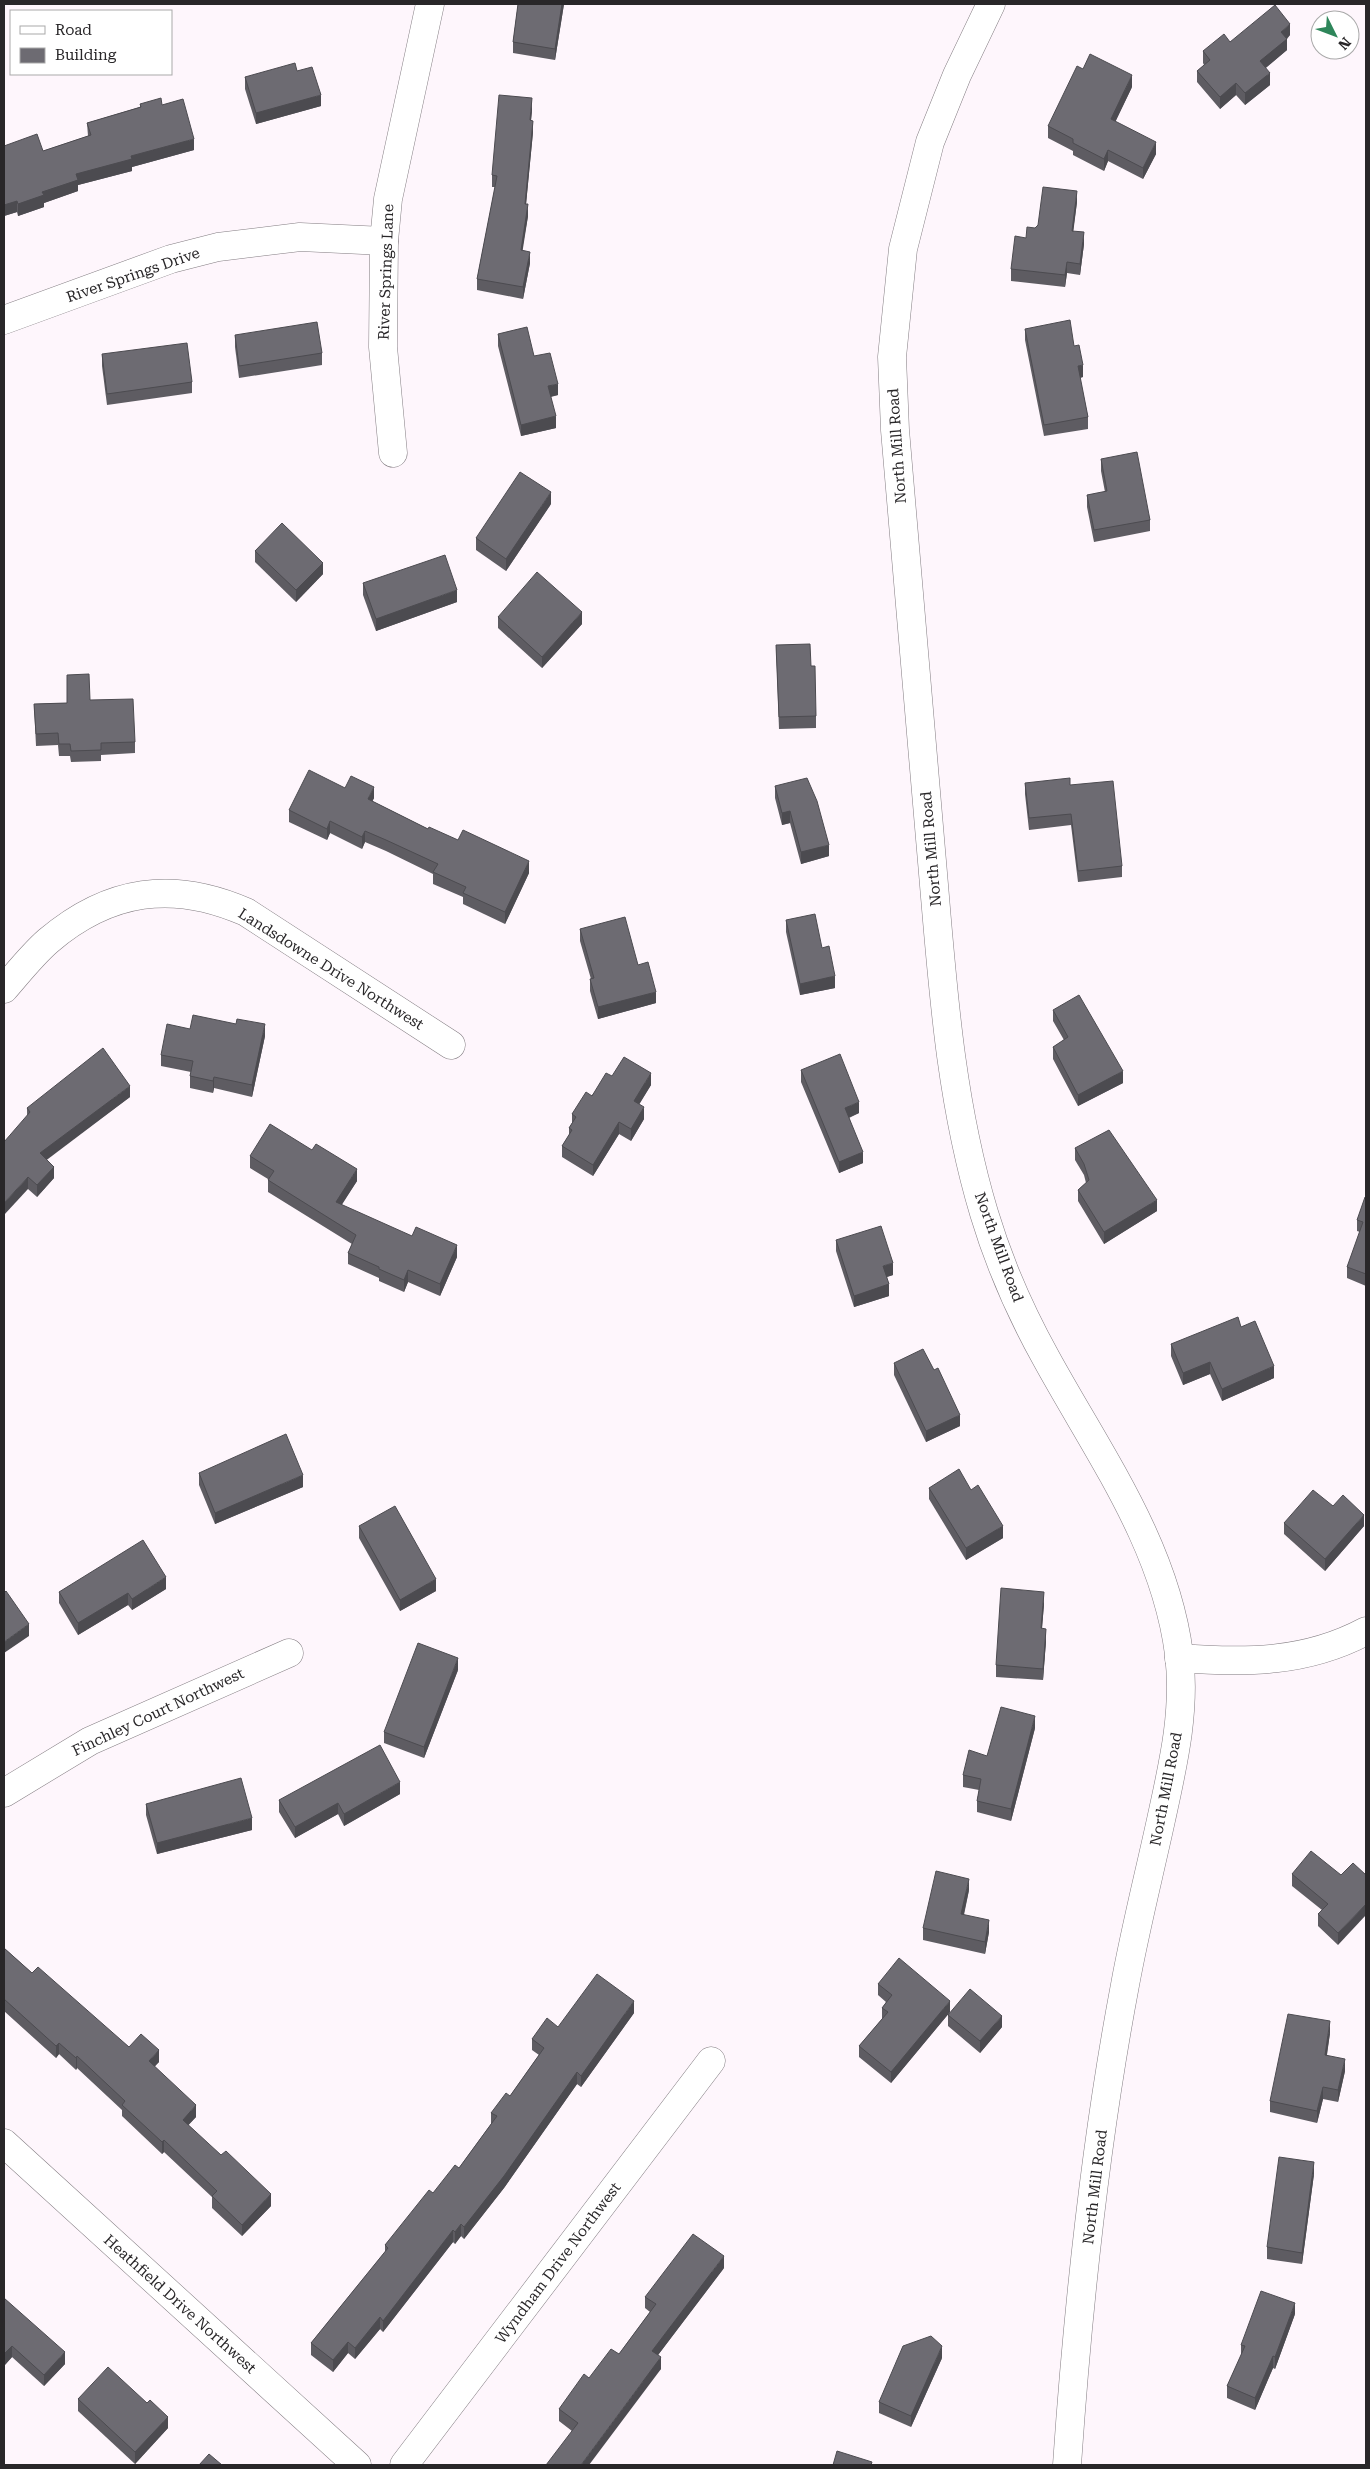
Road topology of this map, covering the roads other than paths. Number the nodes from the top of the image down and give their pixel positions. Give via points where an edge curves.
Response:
1 (430, 4) edge
2 (991, 4) edge
3 (384, 242) junction
4 (4, 320) edge
5 (393, 453) dead end
6 (4, 989) edge
7 (451, 1045) dead end
8 (1366, 1630) edge
9 (289, 1653) dead end
10 (1180, 1658) junction
11 (4, 1793) edge
12 (711, 2061) dead end
13 (4, 2143) edge
14 (357, 2465) edge
15 (404, 2465) edge
16 (1067, 2465) edge

1 - 3 street, River Springs Lane via 388,199
2 - 10 street, North Mill Road via 930,142 903,248 892,357 896,440 946,1031 963,1136 986,1220 1018,1302 1044,1356 1115,1478 1158,1567 1172,1611
3 - 4 street, River Springs Drive via 300,237 218,247 171,259
3 - 5 street, River Springs Lane via 384,348
6 - 7 street, Landsdowne Drive Northwest via 48,942 86,912 118,899 152,893 189,894 246,912
8 - 10 street via 1346,1641 1288,1658 1234,1662
9 - 11 street, Finchley Court Northwest via 90,1741
10 - 16 street, North Mill Road via 1181,1704 1177,1749 1125,1983 1098,2151 1072,2385
12 - 15 street, Wyndham Drive Northwest
13 - 14 street, Heathfield Drive Northwest

